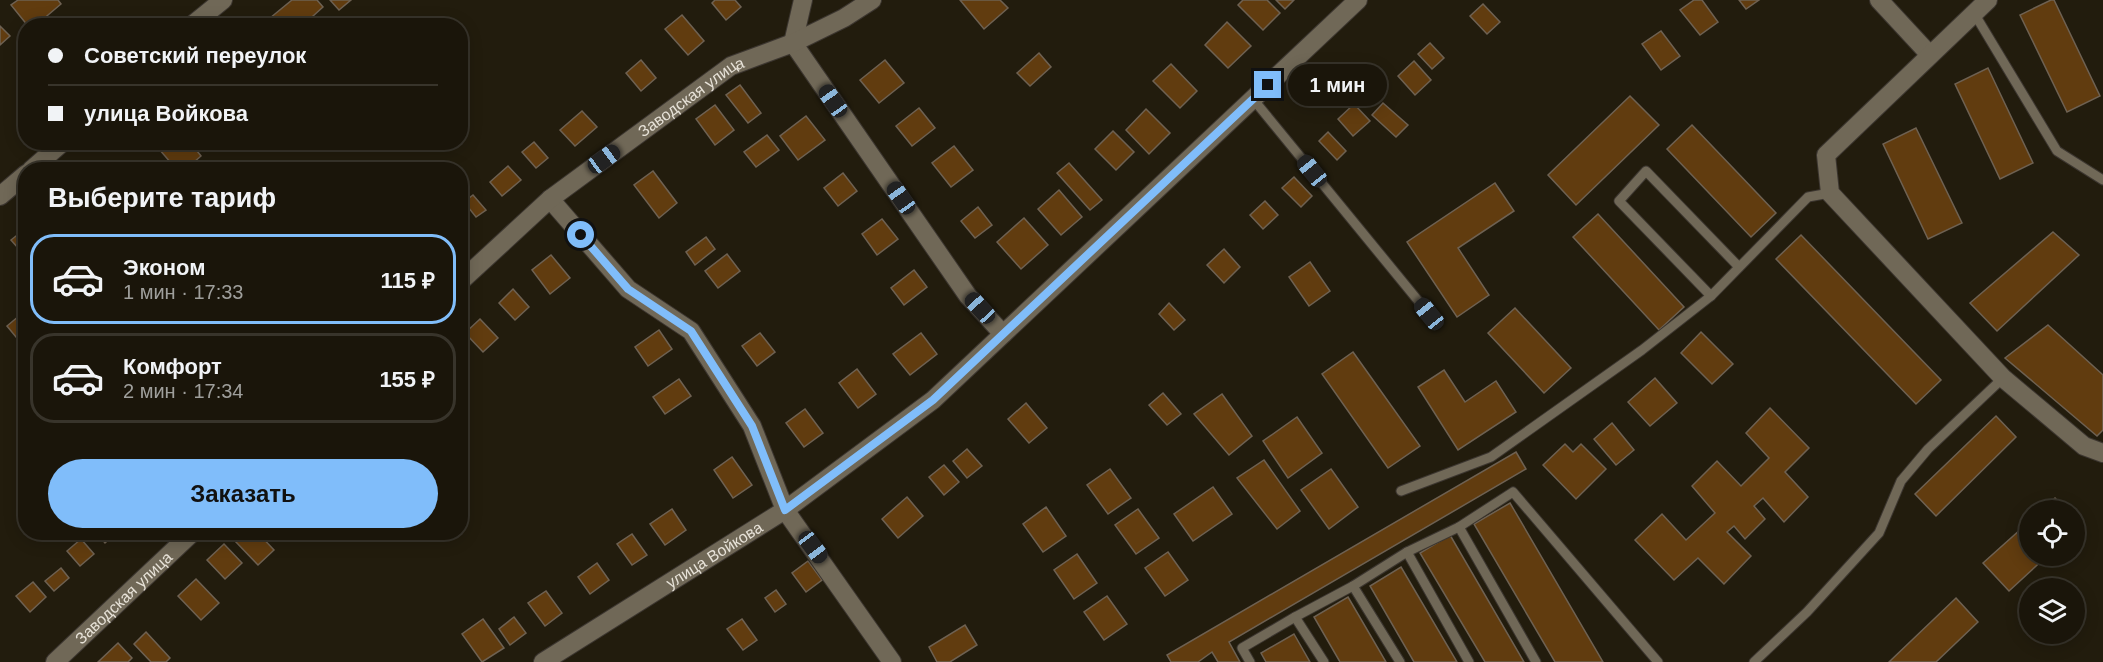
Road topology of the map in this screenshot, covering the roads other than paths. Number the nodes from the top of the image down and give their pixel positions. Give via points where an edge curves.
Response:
1 (223, 0) edge
2 (803, 0) edge
3 (872, 0) edge
4 (1358, 0) edge
5 (1879, 0) edge
6 (1988, 0) edge
7 (1974, 13) junction
8 (200, 18) edge
9 (793, 43) junction
10 (1930, 56) junction
11 (1253, 99) junction
12 (54, 150) edge
13 (40, 162) edge
14 (2103, 180) edge
15 (18, 181) edge
16 (1830, 193) junction
17 (0, 196) edge
18 (550, 199) junction
19 (1739, 267) junction
20 (468, 275) edge
21 (1711, 296) junction
22 (1429, 314) dead end
23 (1004, 334) junction
24 (2003, 378) junction
25 (2103, 453) edge
26 (1401, 491) dead end
27 (785, 510) junction
28 (1459, 526) junction
29 (185, 540) edge
30 (1407, 552) junction
31 (1353, 586) junction
32 (1295, 617) junction
33 (1764, 653) junction
34 (55, 662) edge
35 (543, 662) edge
36 (892, 662) edge
37 (1250, 662) edge
38 (1324, 662) edge
39 (1400, 662) edge
40 (1469, 662) edge
41 (1536, 662) edge
42 (1658, 662) edge
43 (1754, 662) edge
44 (1770, 662) edge

1 - 8 street
2 - 9 street
3 - 9 street, Заводская улица
4 - 11 street, улица Войкова
5 - 10 street
6 - 7 street
7 - 10 street
7 - 14 lane via 2057,151
9 - 18 street, Заводская улица via 731,66
9 - 23 street via 968,296
10 - 16 street via 1826,155
11 - 22 lane
11 - 23 street, улица Войкова
12 - 13 street
15 - 17 street
16 - 19 lane via 1808,197
16 - 24 street
18 - 20 street, Заводская улица
18 - 27 street via 628,289 691,331 752,426
19 - 21 lane
19 - 21 lane via 1646,171 1619,201
21 - 26 lane via 1491,457
23 - 27 street, улица Войкова via 933,400
24 - 25 street via 2084,446
24 - 33 lane via 1928,449 1901,481 1879,533 1808,612
27 - 35 street, улица Войкова
27 - 36 street
28 - 30 lane
28 - 41 lane
28 - 42 lane via 1513,492
29 - 34 street, Заводская улица
30 - 31 lane
30 - 40 lane
31 - 32 lane
31 - 39 lane
32 - 37 lane via 1242,648
32 - 38 lane
33 - 43 lane
33 - 44 lane

